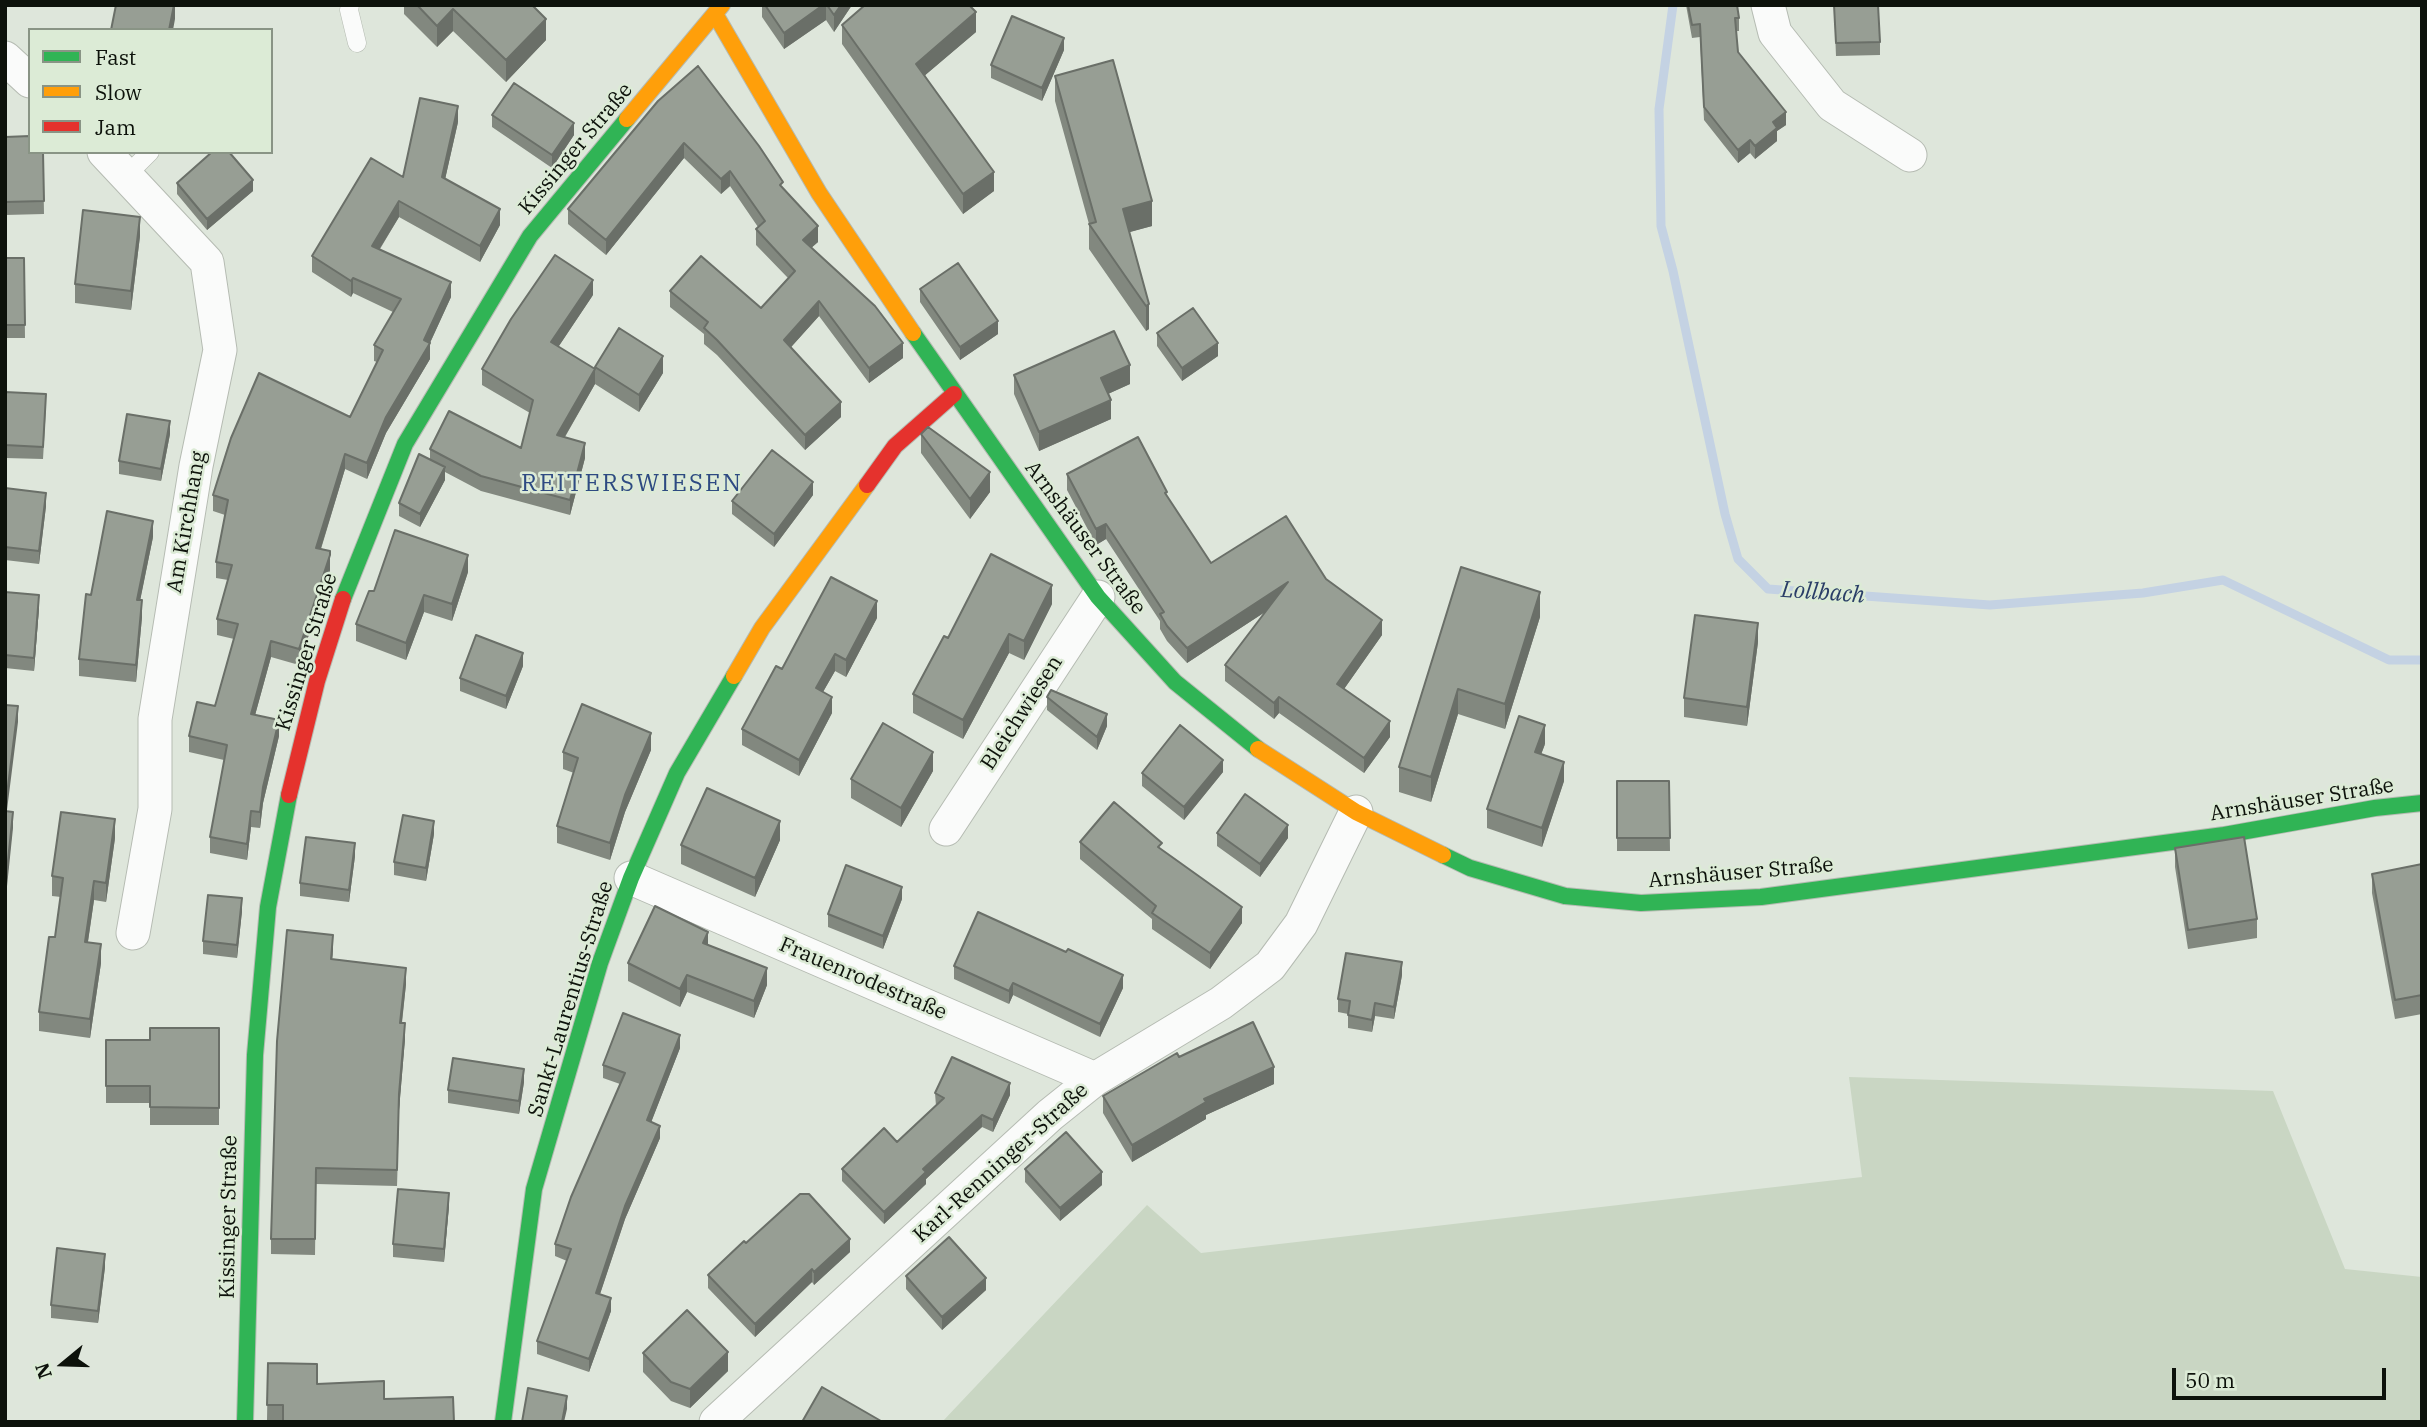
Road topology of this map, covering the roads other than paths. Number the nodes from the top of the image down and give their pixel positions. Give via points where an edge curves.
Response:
1 (350, 5) edge
2 (1768, 5) edge
3 (716, 8) edge
4 (357, 43) dead end
5 (5, 58) edge
6 (28, 79) edge
7 (1910, 155) dead end
8 (127, 160) edge
9 (954, 394) junction
10 (1098, 597) junction
11 (2422, 803) edge
12 (1356, 812) junction
13 (946, 829) dead end
14 (631, 878) junction
15 (133, 933) dead end
16 (1095, 1079) junction
17 (245, 1422) edge
18 (503, 1422) edge
19 (716, 1422) edge

1 - 4 lane
2 - 7 street via 1775,33 1832,106
3 - 9 street, Arnshäuser Straße via 818,193
3 - 17 street, Kissinger Straße via 530,236 405,444 346,588 293,775 268,907 255,1055
5 - 6 street
8 - 15 street, Am Kirchhang via 207,262 220,350 196,466 155,719 155,809
9 - 10 street, Arnshäuser Straße
9 - 14 street, Sankt-Laurentius-Straße via 895,446 762,628 677,773
10 - 12 street, Arnshäuser Straße via 1175,682 1264,754
10 - 13 street, Bleichwiesen
11 - 12 street, Arnshäuser Straße via 2224,835 1761,897 1641,903 1565,895 1471,868
12 - 16 street, Karl-Renninger-Straße via 1301,924 1270,966 1221,1003
14 - 16 street, Frauenrodestraße
14 - 18 street, Sankt-Laurentius-Straße via 600,963 534,1189
16 - 19 street, Karl-Renninger-Straße via 1050,1115

